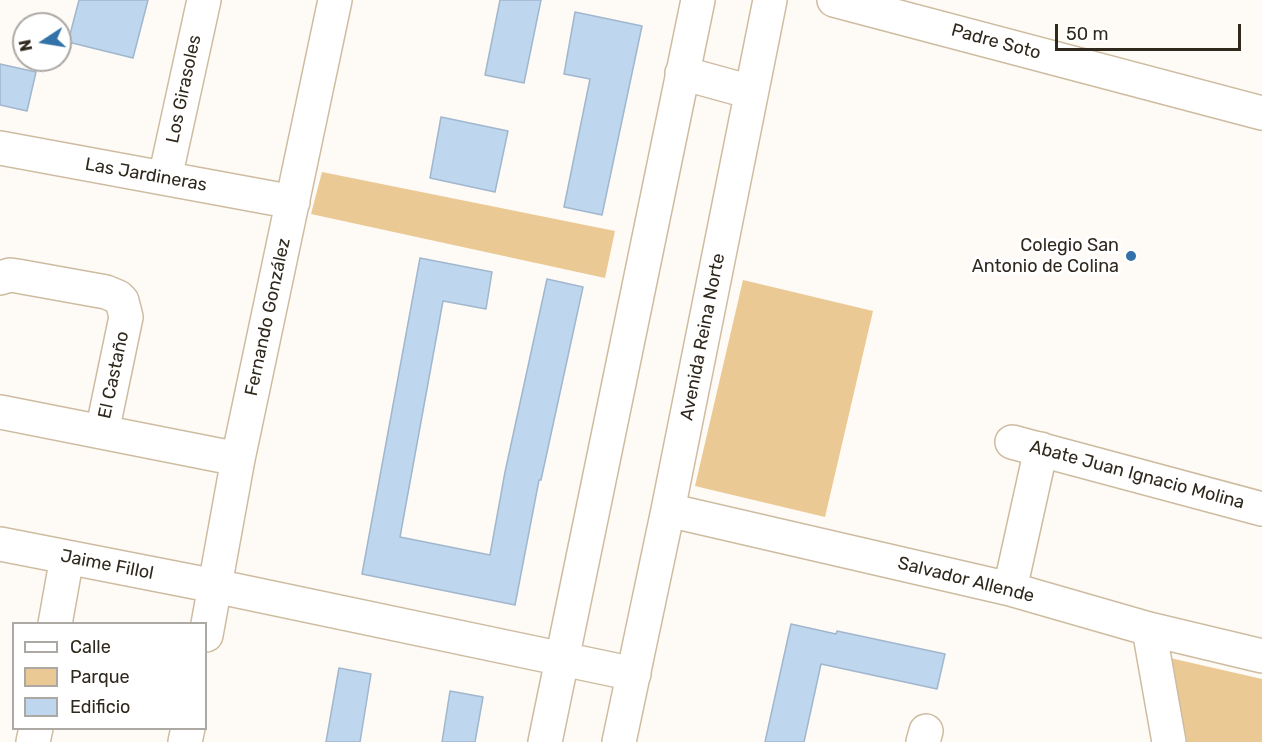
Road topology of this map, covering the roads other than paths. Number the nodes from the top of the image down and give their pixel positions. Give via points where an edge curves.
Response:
1 (204, 0) edge
2 (334, 0) edge
3 (698, 0) edge
4 (770, 0) edge
5 (834, 0) edge
6 (682, 73) junction
7 (751, 92) junction
8 (1262, 112) edge
9 (0, 148) edge
10 (165, 178) junction
11 (292, 202) junction
12 (0, 278) edge
13 (0, 412) edge
14 (102, 432) junction
15 (238, 459) junction
16 (1262, 509) edge
17 (668, 510) junction
18 (0, 544) edge
19 (67, 557) junction
20 (215, 586) junction
21 (1010, 589) junction
22 (55, 622) edge
23 (1149, 629) junction
24 (207, 630) edge
25 (1262, 656) edge
26 (562, 658) junction
27 (634, 674) junction
28 (545, 742) edge
29 (619, 742) edge
30 (1169, 742) edge

1 - 10 street, Los Girasoles
2 - 11 street, Fernando González
3 - 6 street
4 - 7 street, Avenida Reina Norte
5 - 8 street, Padre Soto
6 - 7 street
6 - 26 street
7 - 17 street, Avenida Reina Norte
9 - 10 street, Las Jardineras
10 - 11 street, Las Jardineras
11 - 15 street, Fernando González
12 - 14 street, El Castaño via 10,275 95,290 122,301 126,317
13 - 14 street
14 - 15 street
15 - 20 street, Fernando González
16 - 21 street, Abate Juan Ignacio Molina via 1027,446
17 - 21 street, Salvador Allende
17 - 27 street, Avenida Reina Norte
18 - 19 street, Jaime Fillol
19 - 20 street, Jaime Fillol
19 - 22 street
20 - 24 street, Fernando González
20 - 26 street
21 - 23 street, Salvador Allende
23 - 25 street, Salvador Allende
23 - 30 street
26 - 27 street
26 - 28 street
27 - 29 street, Avenida Reina Norte

